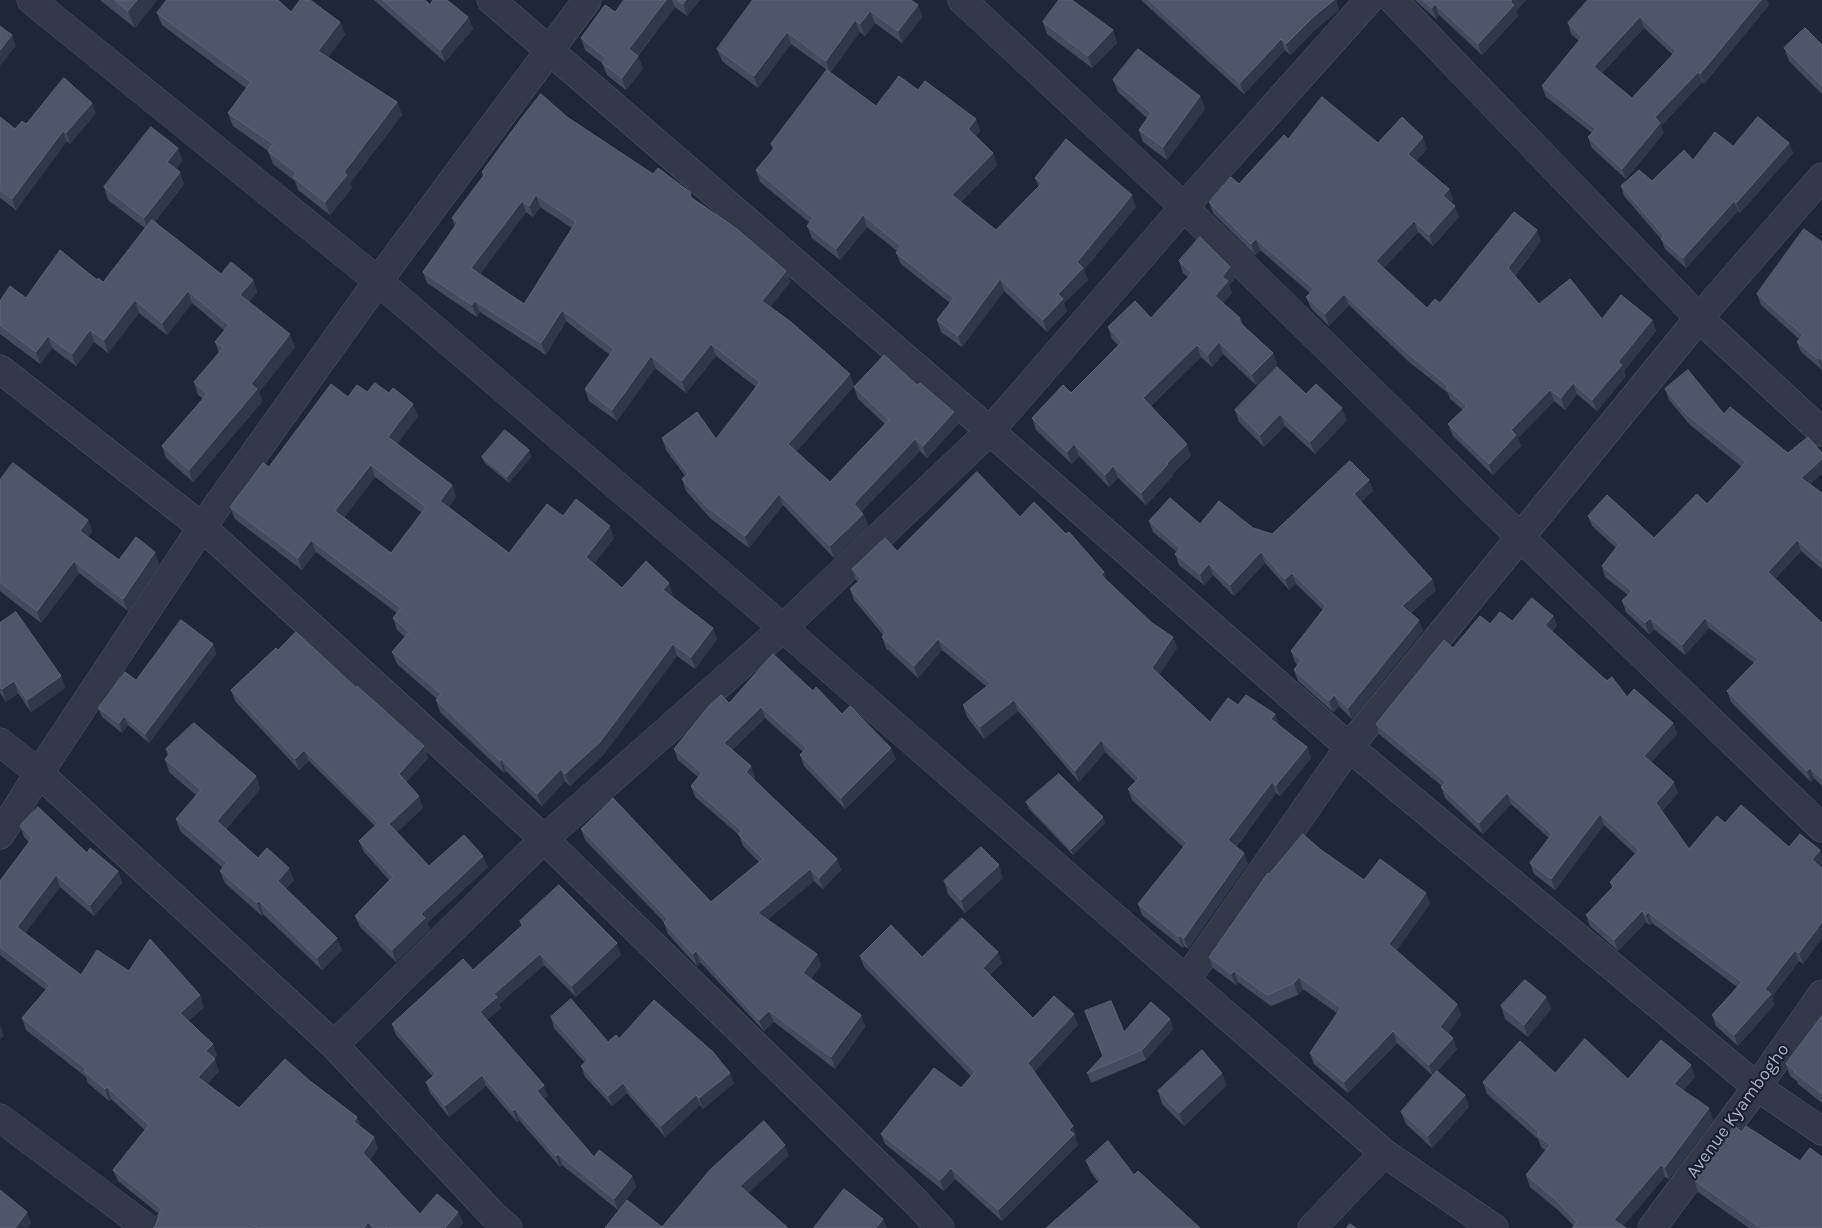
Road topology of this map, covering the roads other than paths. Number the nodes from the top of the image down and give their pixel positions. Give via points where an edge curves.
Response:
1 (31, 0) edge
2 (491, 0) edge
3 (586, 0) edge
4 (962, 0) edge
5 (1369, 0) edge
6 (1393, 0) edge
7 (550, 50) junction
8 (1822, 177) edge
9 (1184, 207) junction
10 (378, 281) junction
11 (1699, 318) junction
12 (0, 369) edge
13 (990, 431) junction
14 (1822, 432) edge
15 (202, 527) junction
16 (1519, 536) junction
17 (783, 628) junction
18 (0, 742) edge
19 (1349, 747) junction
20 (39, 773) junction
21 (1822, 828) edge
22 (0, 835) edge
23 (544, 839) junction
24 (1186, 980) junction
25 (1822, 994) edge
26 (334, 1044) junction
27 (1757, 1086) junction
28 (0, 1118) edge
29 (1822, 1131) edge
30 (1384, 1153) junction
31 (147, 1228) edge
32 (508, 1228) edge
33 (940, 1228) edge
34 (1312, 1228) edge
35 (1494, 1228) edge
36 (1652, 1228) edge

1 - 10 street
2 - 7 street
3 - 7 street
4 - 9 street
5 - 9 street
6 - 11 street
7 - 10 street
7 - 13 street
8 - 11 street
9 - 13 street
9 - 16 street
10 - 15 street
10 - 17 street
11 - 14 street
11 - 16 street
12 - 15 street
13 - 17 street
13 - 19 street
15 - 20 street
15 - 23 street
16 - 19 street
16 - 21 street
17 - 23 street
17 - 24 street
18 - 20 street
19 - 24 street
19 - 27 street
20 - 22 street
20 - 26 street
23 - 26 street
23 - 33 street
24 - 30 street
25 - 27 street, Avenue Kyambogho
26 - 32 street via 490,1213
27 - 29 street
27 - 36 street, Avenue Kyambogho
28 - 31 street
30 - 34 street
30 - 35 street

